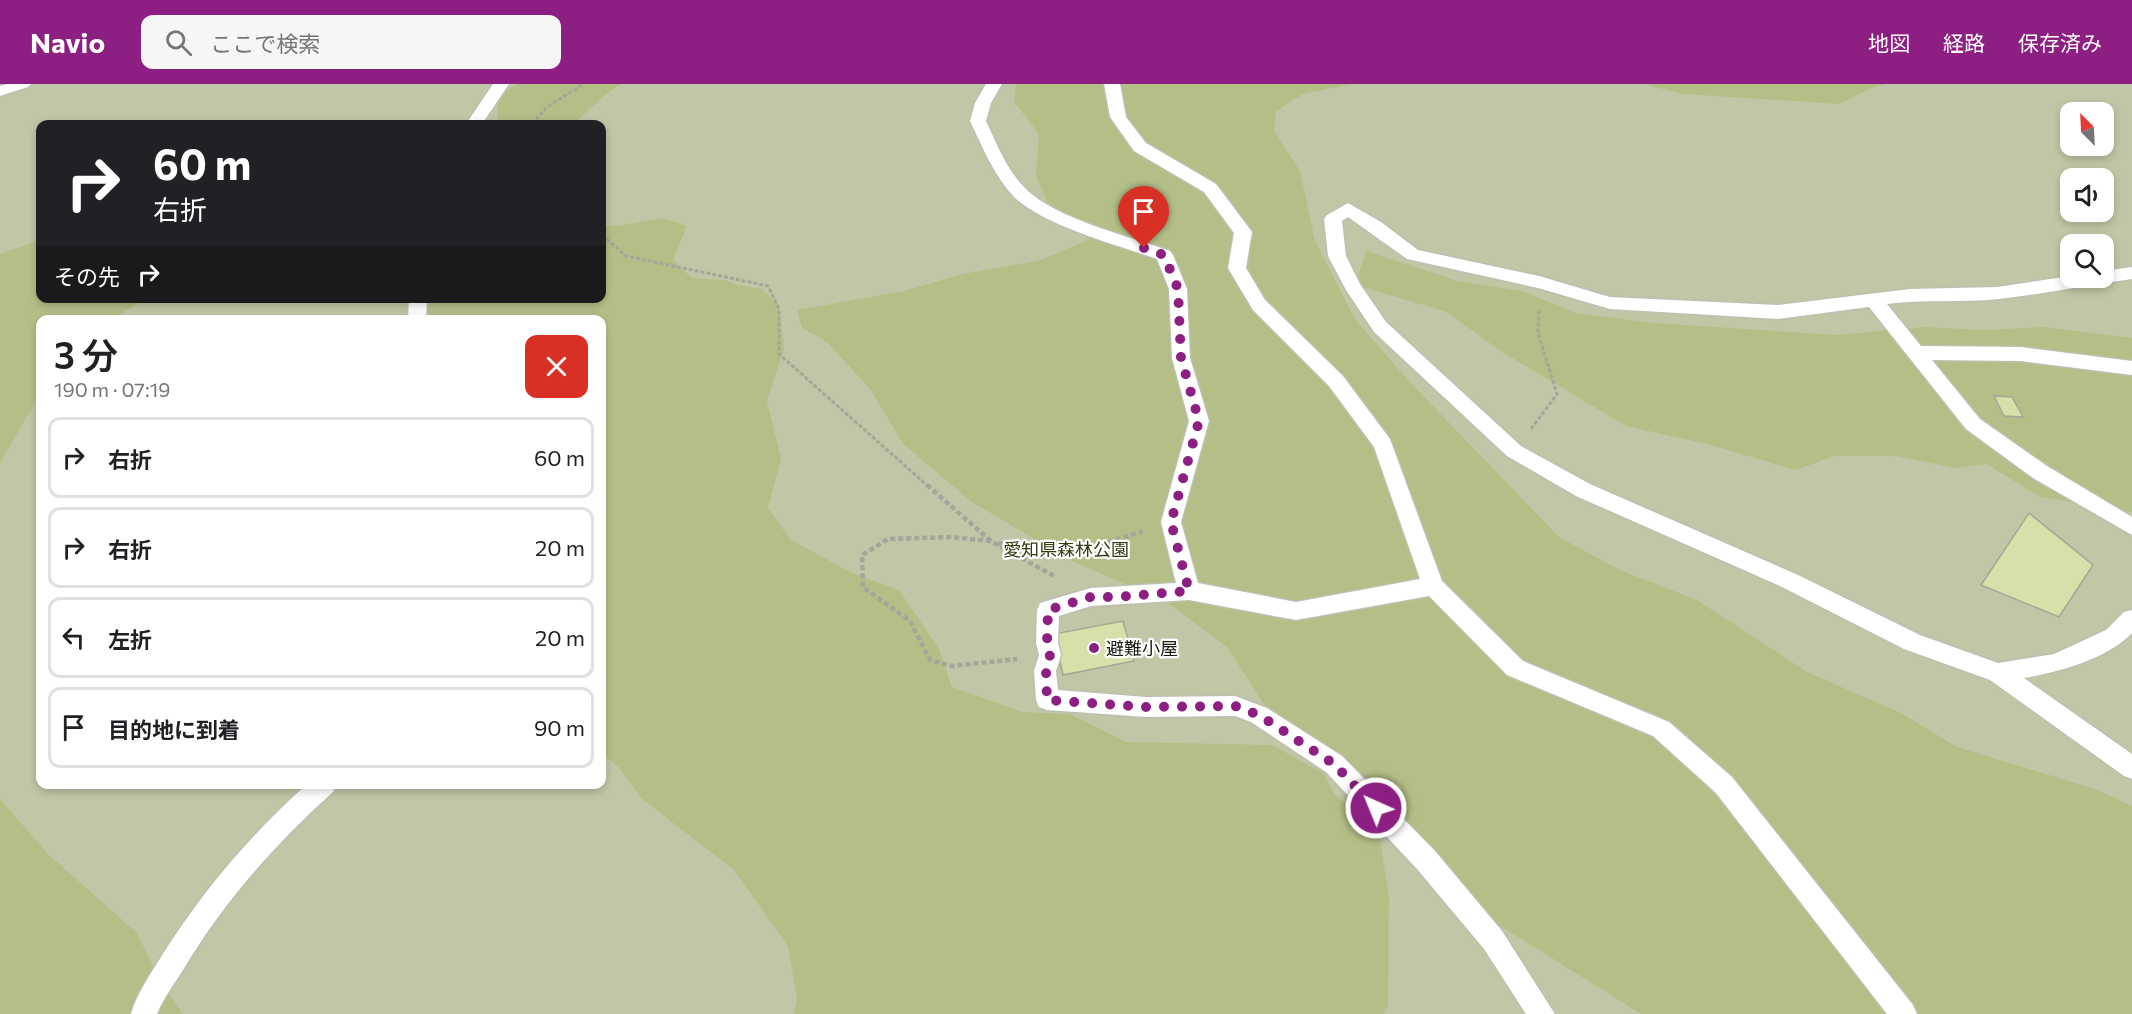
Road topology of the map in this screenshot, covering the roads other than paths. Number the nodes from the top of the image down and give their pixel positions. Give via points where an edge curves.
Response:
1 (23, 84) edge
2 (501, 84) edge
3 (994, 84) edge
4 (1112, 84) edge
5 (0, 91) edge
6 (477, 120) edge
7 (2132, 273) edge
8 (2114, 275) edge
9 (2060, 283) edge
10 (1874, 300) junction
11 (1918, 353) junction
12 (2132, 369) edge
13 (2132, 527) edge
14 (1433, 586) junction
15 (1189, 591) junction
16 (2132, 619) edge
17 (1998, 673) junction
18 (2132, 768) edge
19 (319, 789) edge
20 (144, 1013) edge
21 (1542, 1014) edge
22 (1904, 1014) edge

1 - 5 lane
2 - 6 lane
3 - 15 lane via 978,121 999,165 1022,194 1048,211 1164,255 1178,289 1181,358 1199,421 1171,522
4 - 14 lane via 1118,117 1140,147 1210,188 1243,232 1237,268 1259,305 1336,381 1383,444
7 - 8 lane
9 - 10 lane via 1997,293
10 - 11 lane
10 - 17 lane via 1778,312 1610,303 1539,282 1413,255 1348,209 1333,219 1337,256 1380,327 1514,451 1583,490 1788,580 1912,642
11 - 12 lane via 2021,354
11 - 13 lane via 1973,424 2040,472
14 - 15 lane via 1296,611
14 - 22 lane via 1515,668 1661,729 1724,785
15 - 21 lane via 1091,597 1048,610 1047,700 1146,707 1235,706 1259,715 1334,764 1426,860 1492,940
16 - 17 lane via 2114,637 2056,663
17 - 18 lane
19 - 20 lane via 232,879 180,949

